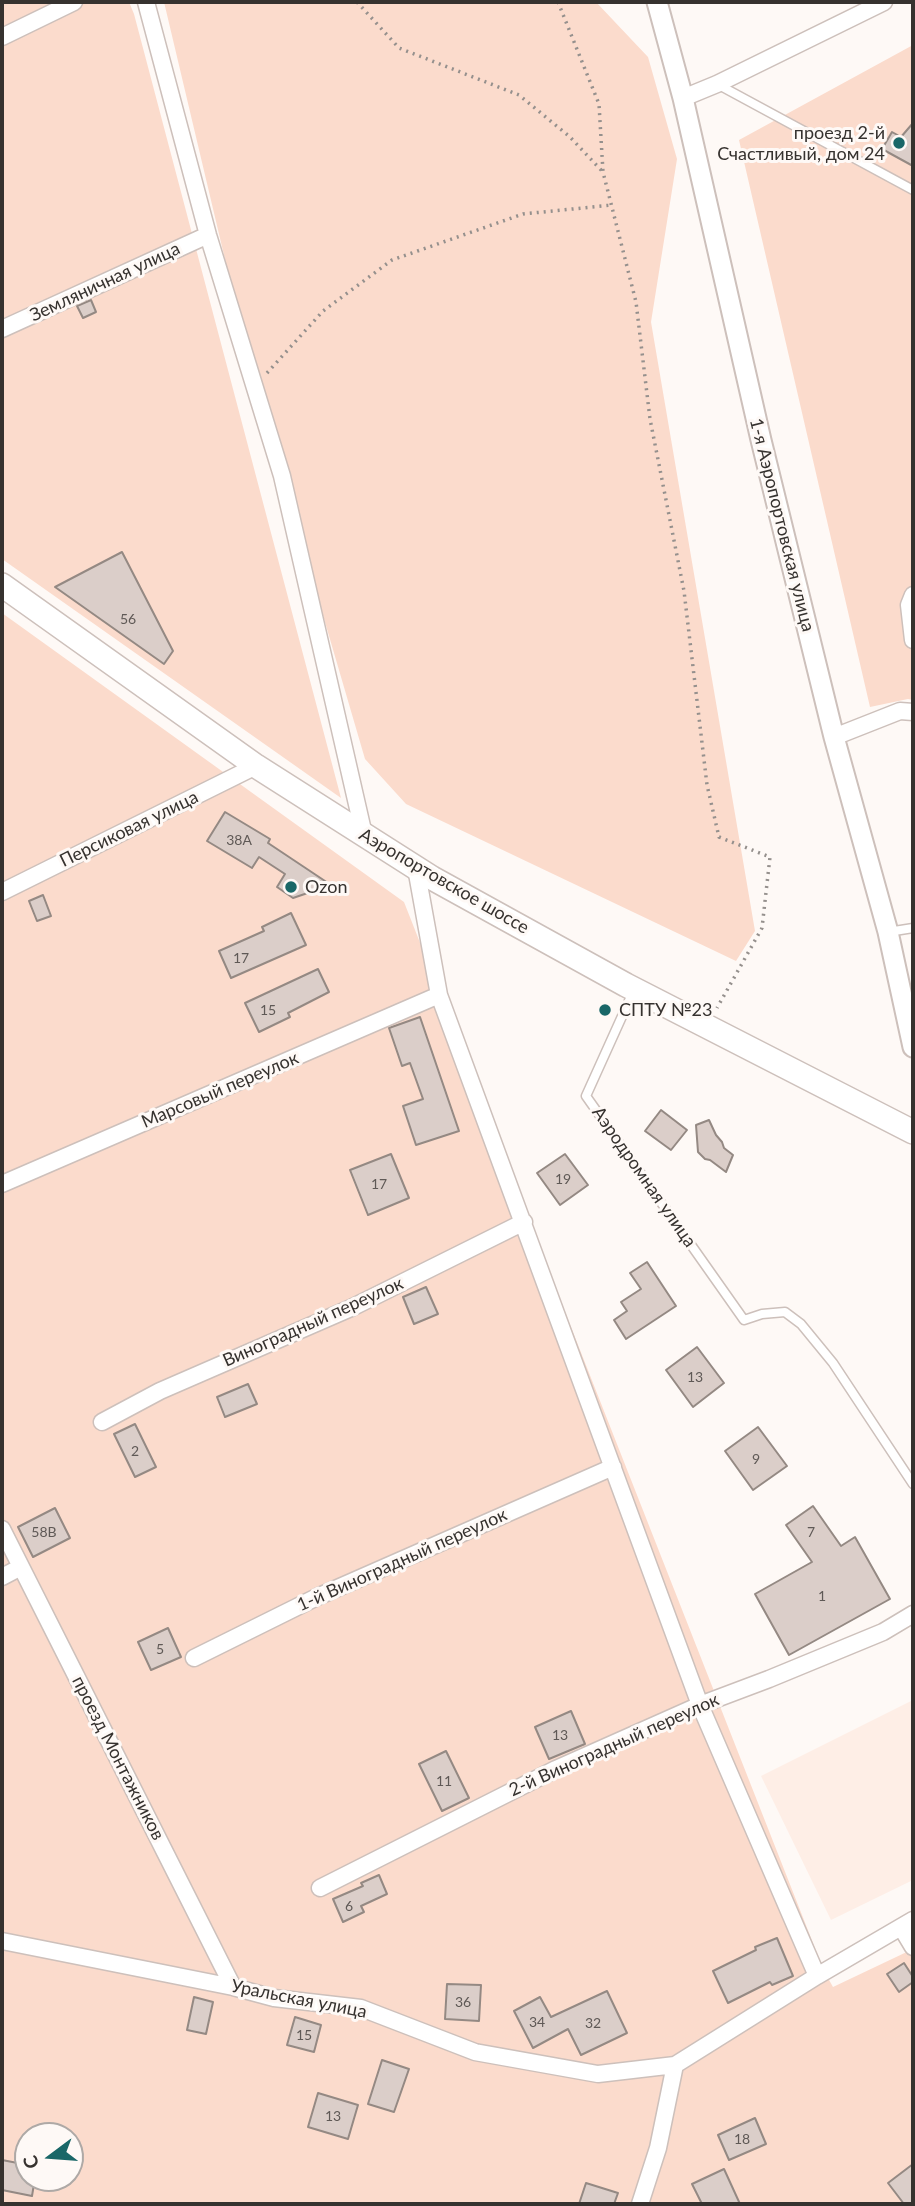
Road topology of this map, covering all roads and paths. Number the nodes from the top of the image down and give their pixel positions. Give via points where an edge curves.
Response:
1 (74, 2) edge
2 (146, 2) edge
3 (357, 2) edge
4 (558, 2) edge
5 (657, 2) edge
6 (884, 2) edge
7 (2, 37) edge
8 (717, 84) junction
9 (683, 98) junction
10 (603, 172) junction
11 (913, 190) edge
12 (612, 205) junction
13 (208, 236) junction
14 (2, 329) edge
15 (255, 390) junction
16 (2, 585) edge
17 (913, 595) edge
18 (913, 640) edge
19 (913, 712) edge
20 (834, 737) junction
21 (256, 766) junction
22 (363, 835) junction
23 (416, 868) junction
24 (2, 892) edge
25 (913, 928) edge
26 (888, 932) junction
27 (635, 989) junction
28 (439, 995) junction
29 (706, 1027) junction
30 (913, 1047) edge
31 (913, 1132) edge
32 (2, 1184) edge
33 (524, 1222) junction
34 (102, 1422) dead end
35 (613, 1467) junction
36 (913, 1484) edge
37 (2, 1529) edge
38 (21, 1567) junction
39 (2, 1577) edge
40 (913, 1614) edge
41 (194, 1658) dead end
42 (699, 1704) junction
43 (320, 1888) dead end
44 (907, 1923) edge
45 (2, 1941) edge
46 (913, 1947) edge
47 (817, 1976) junction
48 (233, 1987) junction
49 (674, 2065) junction
50 (640, 2204) edge

1 - 7 street
2 - 13 street
3 - 10 path via 399,48 519,95 570,137
4 - 10 path via 598,104
5 - 9 street, 1-я Аэропортовская улица
6 - 8 street
8 - 9 street
8 - 11 lane
9 - 20 street, 1-я Аэропортовская улица
10 - 12 path
12 - 15 path via 523,214 392,260 323,311
12 - 29 path via 636,302 650,419 684,591 707,785 719,837 770,857 762,928
13 - 14 street, Земляничная улица
13 - 15 street
15 - 22 street via 282,476
16 - 21 main road, Аэропортовское шоссе
17 - 18 street via 909,605
19 - 20 street via 900,711
20 - 26 street, 1-я Аэропортовская улица
21 - 22 main road, Аэропортовское шоссе
21 - 24 street, Персиковая улица
22 - 23 main road, Аэропортовское шоссе
23 - 27 main road, Аэропортовское шоссе
23 - 28 street
25 - 26 lane
26 - 30 street, 1-я Аэропортовская улица
27 - 29 main road, Аэропортовское шоссе
27 - 36 lane, Аэродромная улица via 586,1096 744,1320 785,1312 801,1324 833,1363
28 - 32 street, Марсовый переулок
28 - 33 street
29 - 31 main road, Аэропортовское шоссе
33 - 34 street, Виноградный переулок via 351,1308 159,1391
33 - 35 street
35 - 41 street, 1-й Виноградный переулок via 317,1597
35 - 42 street
37 - 38 street, проезд Монтажников
38 - 39 street
38 - 48 street, проезд Монтажников
40 - 42 street, 2-й Виноградный переулок via 883,1632
42 - 43 street, 2-й Виноградный переулок via 556,1769
42 - 47 street
44 - 46 street
44 - 47 street
45 - 48 street, Уральская улица
47 - 49 street
48 - 49 street, Уральская улица via 274,1998 361,2008 475,2052 598,2074
49 - 50 street via 659,2148

